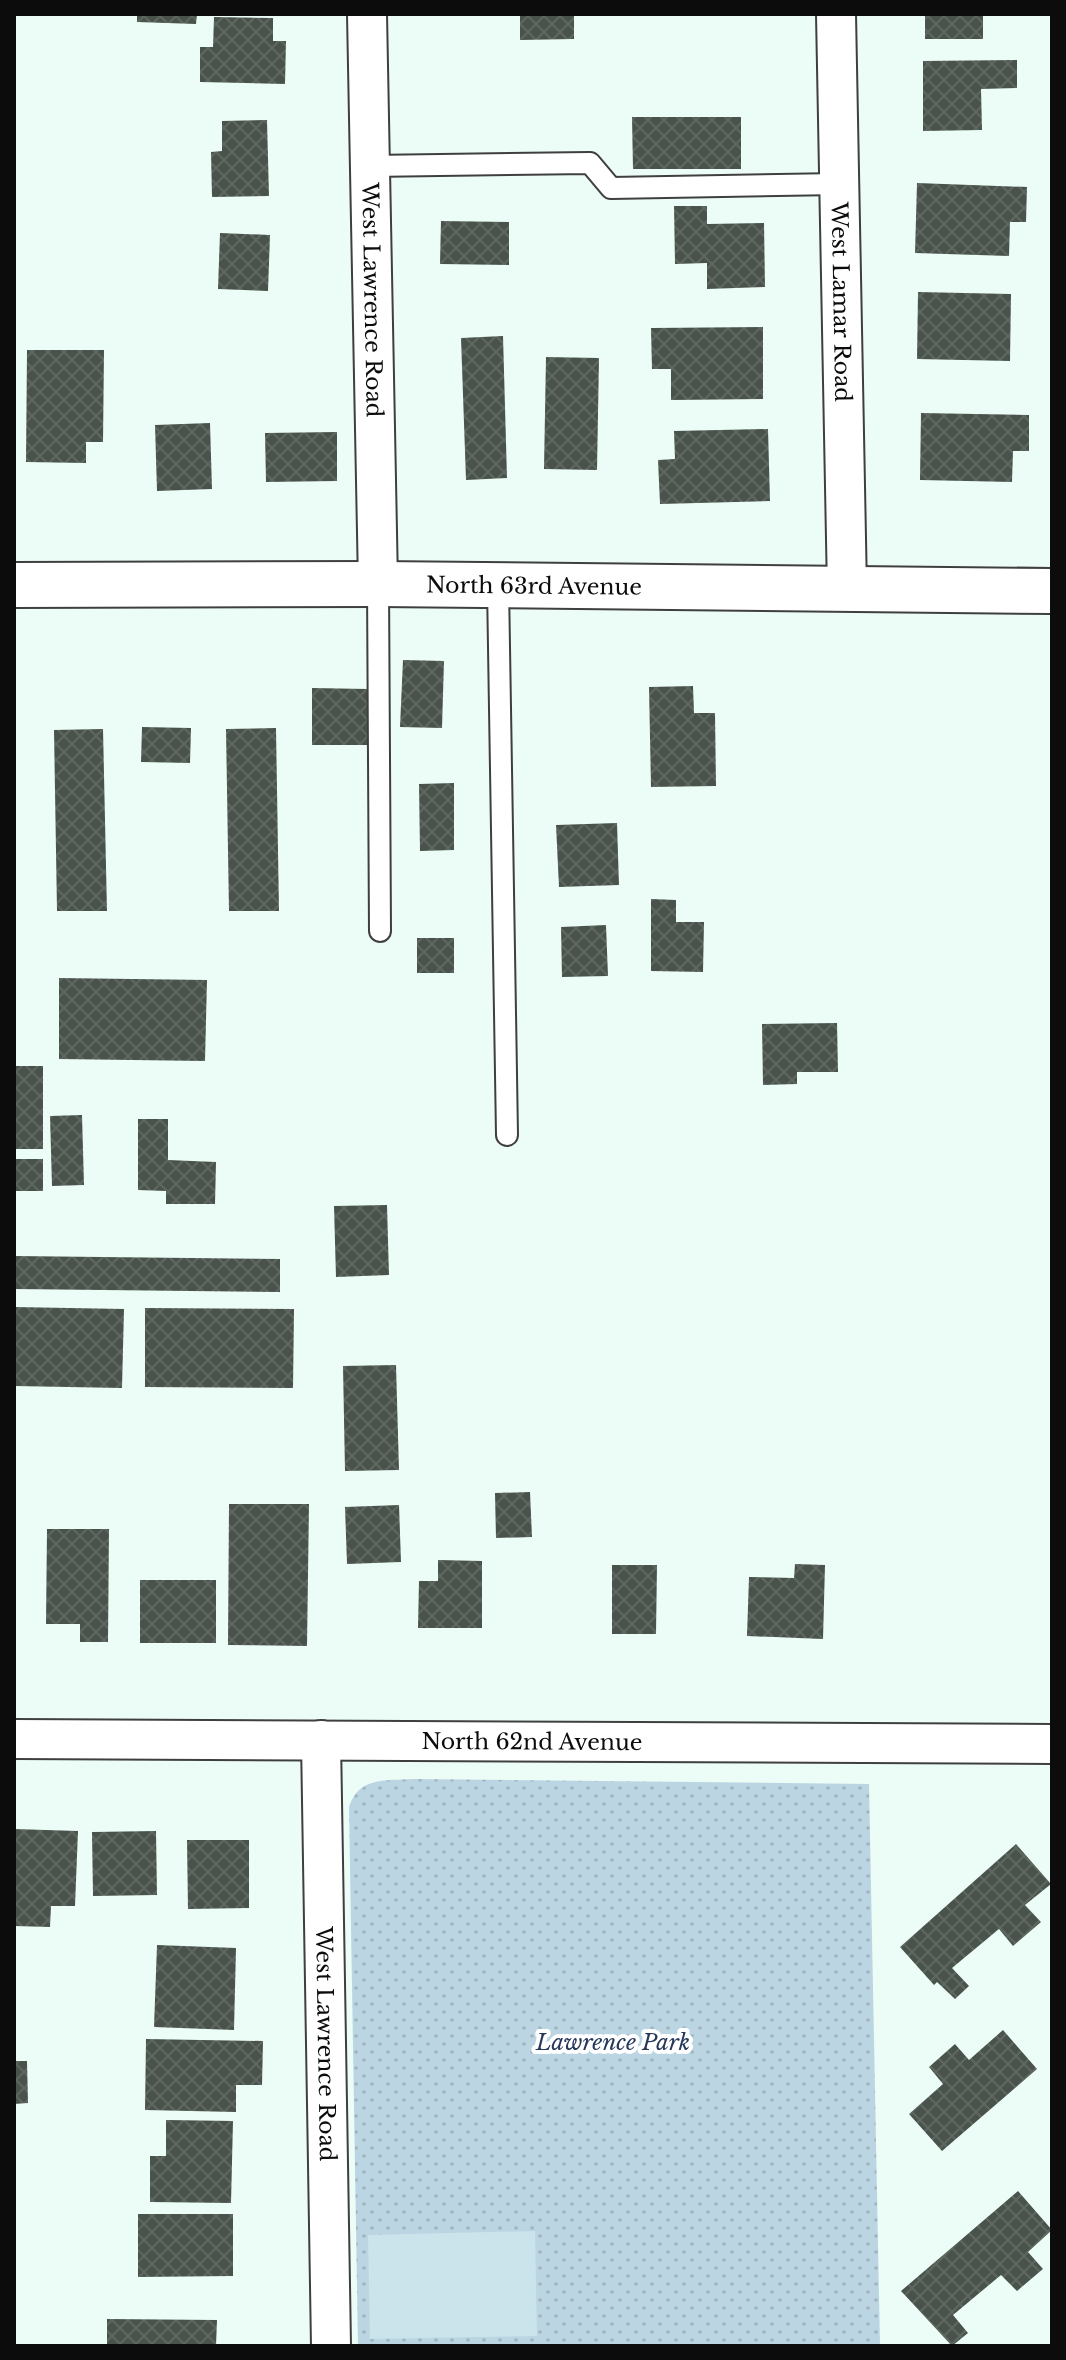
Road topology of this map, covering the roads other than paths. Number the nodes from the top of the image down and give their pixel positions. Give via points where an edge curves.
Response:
1 (367, 14) edge
2 (836, 14) edge
3 (370, 166) junction
4 (839, 184) junction
5 (378, 584) junction
6 (14, 585) edge
7 (498, 586) junction
8 (847, 591) junction
9 (1052, 591) edge
10 (380, 931) dead end
11 (507, 1135) dead end
12 (14, 1739) edge
13 (321, 1740) junction
14 (1052, 1744) edge
15 (331, 2346) edge

1 - 3 street, West Lawrence Road
2 - 4 street, West Lamar Road
3 - 4 lane via 590,163 611,188
3 - 5 street, West Lawrence Road
4 - 8 street, West Lamar Road
5 - 6 street, North 63rd Avenue
5 - 7 street, North 63rd Avenue
5 - 10 lane
7 - 8 street, North 63rd Avenue
7 - 11 lane
8 - 9 street, North 63rd Avenue
12 - 13 street, North 62nd Avenue
13 - 14 street, North 62nd Avenue
13 - 15 street, West Lawrence Road

